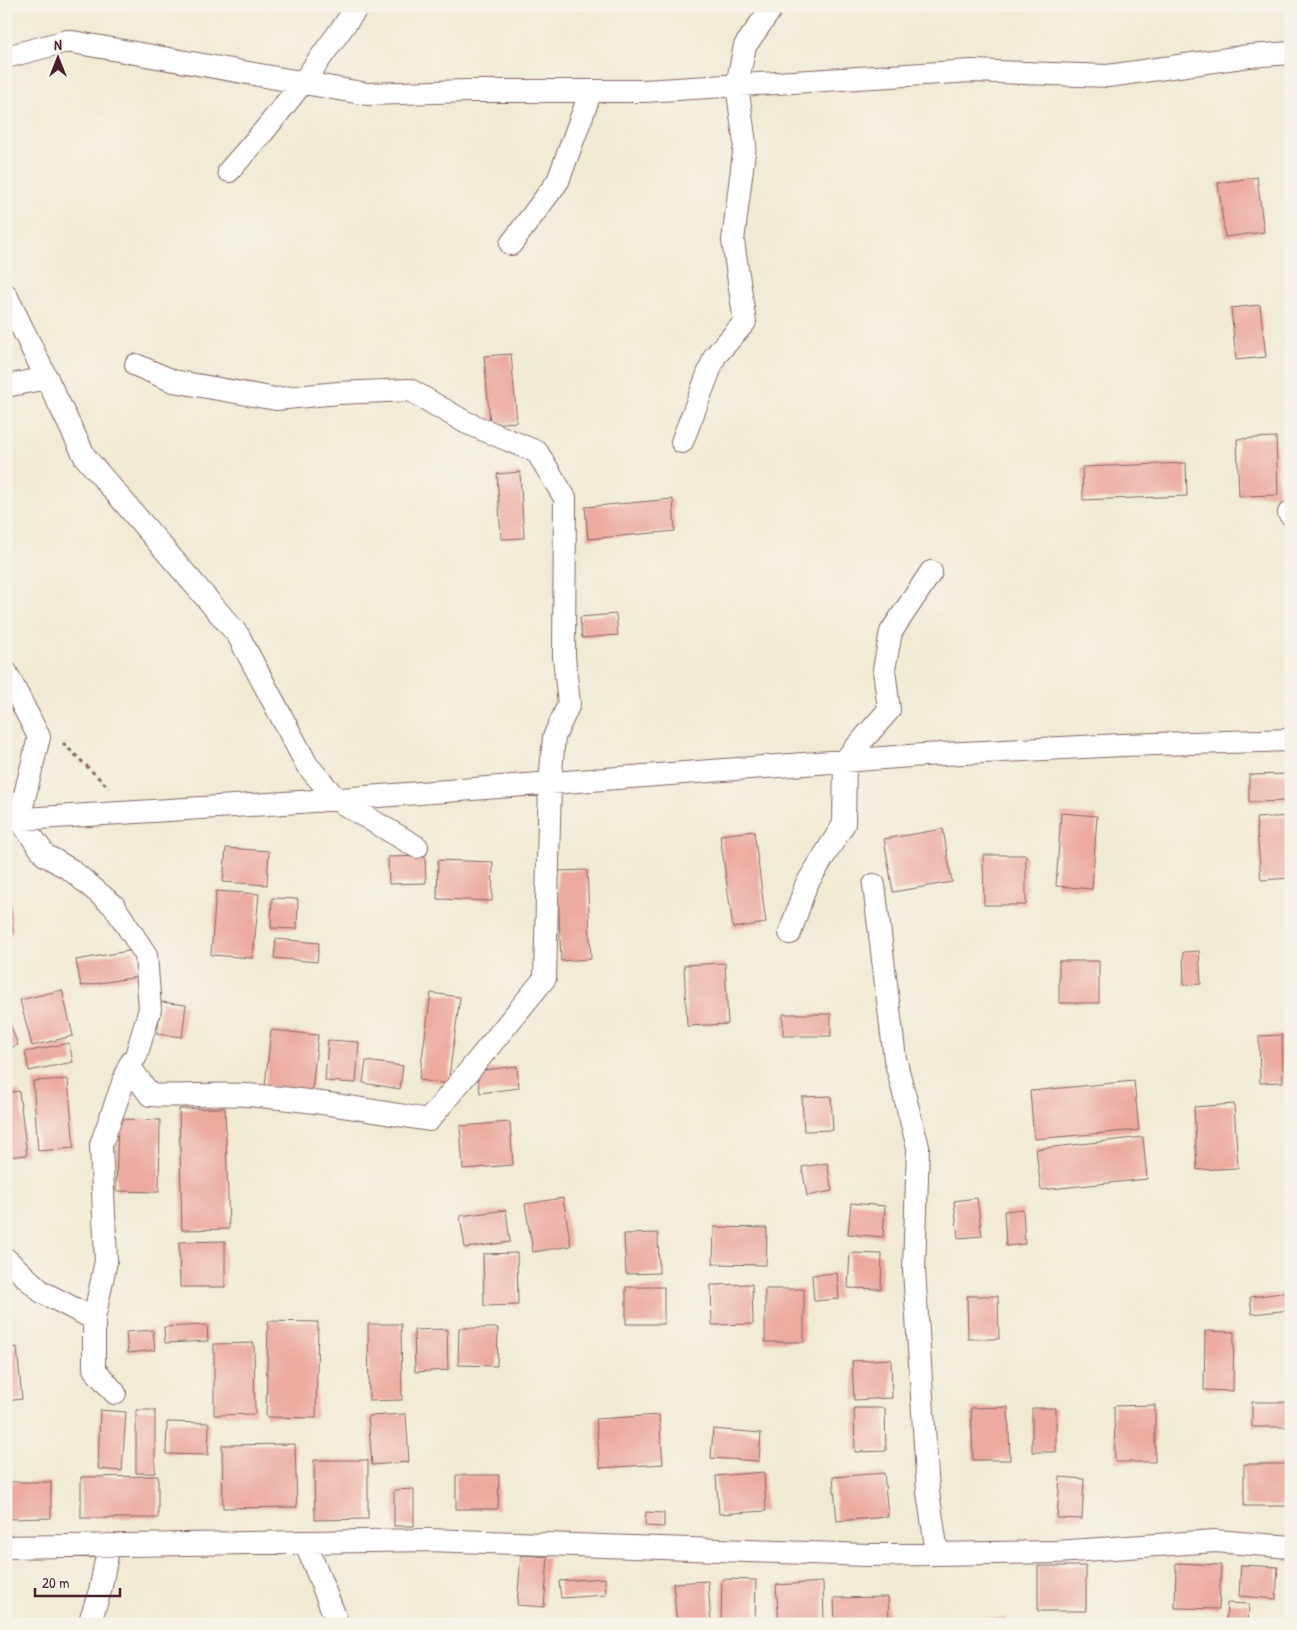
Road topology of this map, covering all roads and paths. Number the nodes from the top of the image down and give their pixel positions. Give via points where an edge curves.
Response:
1 (358, 6) edge
2 (773, 6) edge
3 (1291, 54) edge
4 (6, 57) edge
5 (303, 82) junction
6 (737, 86) junction
7 (591, 91) junction
8 (229, 171) dead end
9 (511, 244) dead end
10 (6, 295) edge
11 (136, 366) dead end
12 (47, 378) junction
13 (6, 386) edge
14 (682, 442) dead end
15 (931, 572) dead end
16 (6, 672) edge
17 (1291, 740) edge
18 (62, 742) dead end
19 (845, 760) junction
20 (550, 783) junction
21 (337, 800) junction
22 (135, 812) junction
23 (13, 820) edge
24 (417, 847) dead end
25 (874, 885) dead end
26 (790, 934) dead end
27 (130, 1066) junction
28 (6, 1260) edge
29 (94, 1319) junction
30 (115, 1393) dead end
31 (305, 1542) junction
32 (109, 1545) junction
33 (6, 1547) edge
34 (1291, 1547) edge
35 (936, 1553) junction
36 (89, 1624) edge
37 (338, 1624) edge

1 - 5 street
2 - 6 street via 745,46
3 - 6 street via 1249,56 1108,76 972,71
4 - 5 street via 67,41
5 - 7 street via 367,94
5 - 8 street
6 - 7 street
6 - 14 street via 745,144 733,242 745,322 715,356
7 - 9 street via 558,181
10 - 12 street
11 - 20 street via 173,382 276,399 410,390 465,422 537,452 565,498 564,657 569,704 554,737
12 - 13 street
12 - 21 street via 85,457 238,635 306,765
15 - 19 street via 892,632 884,670 889,710
16 - 23 street via 39,737
17 - 19 street via 1122,745
18 - 22 path
19 - 20 street
19 - 26 street via 844,824 806,885
20 - 21 street
20 - 27 street via 545,978 429,1120 245,1095 150,1095
21 - 22 street
21 - 24 street
22 - 23 street
23 - 27 street via 45,855 71,870 114,906 146,955 150,1009
25 - 35 street via 895,1059 918,1147 914,1269 928,1492
27 - 29 street via 101,1145 106,1261
28 - 29 street via 42,1292
29 - 30 street via 94,1370
31 - 32 street
31 - 35 street via 427,1540 869,1555
31 - 37 street
32 - 33 street
32 - 36 street via 100,1591
34 - 35 street via 1215,1541 1056,1552

